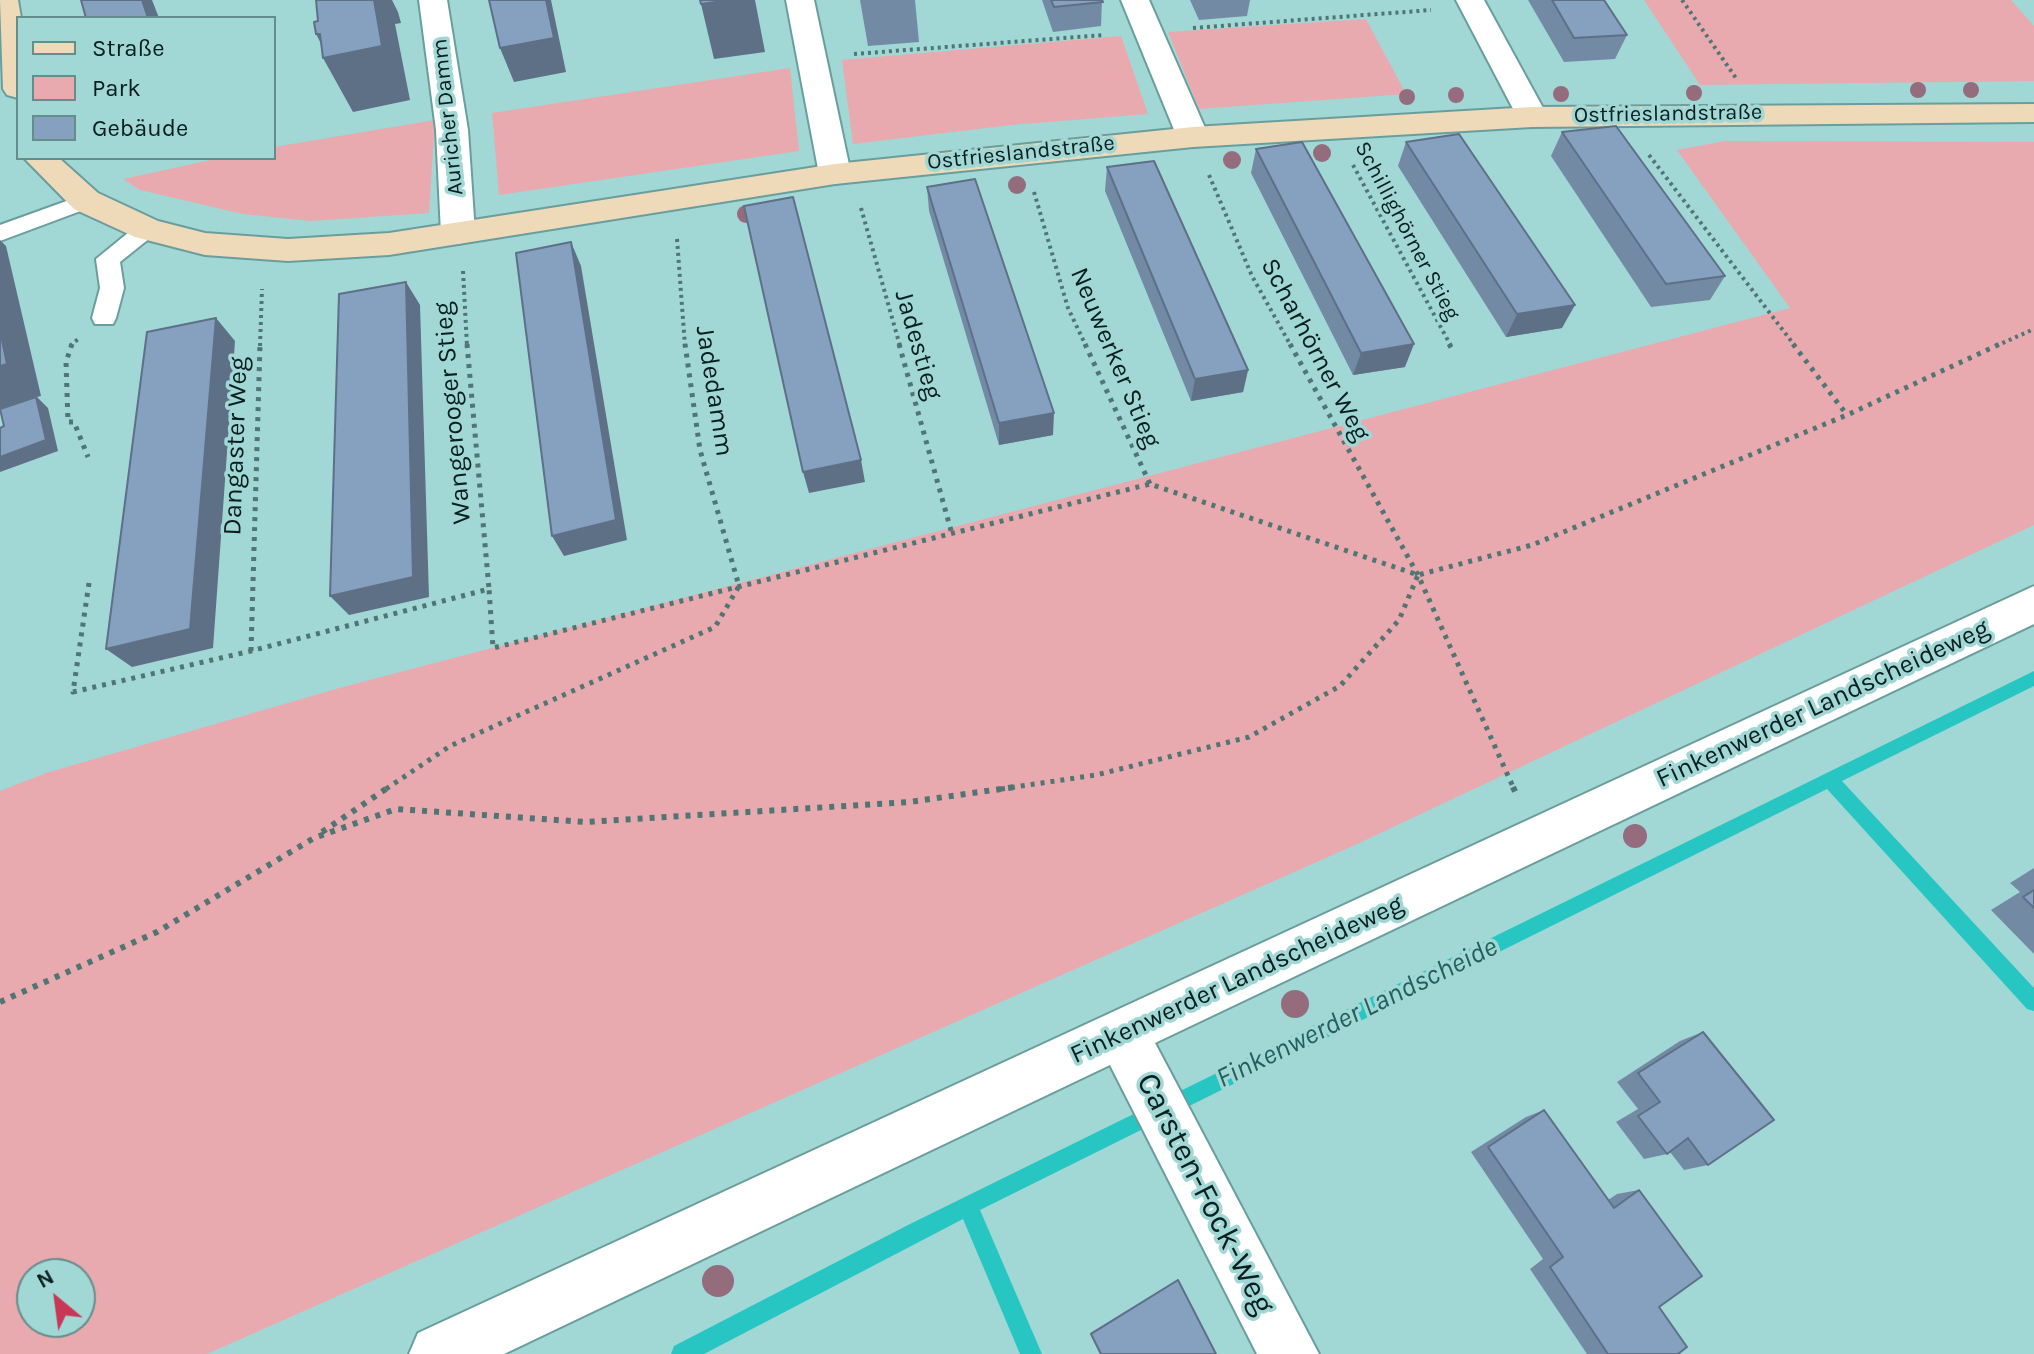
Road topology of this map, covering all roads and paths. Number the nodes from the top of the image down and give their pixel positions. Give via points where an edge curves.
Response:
1 (4, 0) edge
2 (433, 0) edge
3 (800, 0) edge
4 (1135, 0) edge
5 (1470, 0) edge
6 (1682, 0) edge
7 (16, 76) edge
8 (1759, 112) junction
9 (2034, 113) edge
10 (1621, 114) junction
11 (1532, 117) junction
12 (1333, 126) junction
13 (1193, 137) junction
14 (1022, 153) junction
15 (42, 160) edge
16 (835, 174) junction
17 (674, 198) junction
18 (86, 201) junction
19 (147, 229) junction
20 (0, 233) edge
21 (458, 233) junction
22 (288, 250) junction
23 (104, 318) joint
24 (2034, 329) edge
25 (1453, 351) dead end
26 (1847, 415) junction
27 (88, 457) dead end
28 (1150, 484) junction
29 (952, 534) junction
30 (1418, 575) junction
31 (89, 583) dead end
32 (739, 586) junction
33 (489, 589) junction
34 (2034, 604) edge
35 (251, 651) junction
36 (1522, 805) dead end
37 (314, 838) junction
38 (0, 1002) edge
39 (1134, 1057) junction
40 (439, 1354) edge
41 (1289, 1354) edge

1 - 7 street
2 - 21 street, Auricher Damm via 452,130
3 - 16 street
4 - 13 street
5 - 11 street
6 - 8 path
8 - 9 street, Ostfrieslandstraße
8 - 10 street, Ostfrieslandstraße
10 - 11 street, Ostfrieslandstraße
10 - 26 path
11 - 12 street, Ostfrieslandstraße
12 - 13 street, Ostfrieslandstraße
12 - 25 path, Schillighörner Stieg
13 - 14 street, Ostfrieslandstraße
13 - 30 path, Scharhörner Weg via 1252,276
14 - 16 street, Ostfrieslandstraße
14 - 28 path, Neuwerker Stieg via 1068,308
15 - 18 street, Ostfrieslandstraße
16 - 17 street, Ostfrieslandstraße
16 - 29 path, Jadestieg via 860,203
17 - 21 street, Ostfrieslandstraße
17 - 32 path, Jadedamm via 685,350 700,450
18 - 19 street, Ostfrieslandstraße
18 - 20 lane
19 - 22 street, Ostfrieslandstraße via 205,244
19 - 23 lane via 108,259 112,288
21 - 22 street, Ostfrieslandstraße via 360,247
21 - 33 path, Wangerooger Stieg
22 - 35 path, Dangaster Weg via 267,274 260,293
23 - 27 path via 69,347 66,362 68,422 74,422
24 - 26 path
26 - 30 path via 1532,545
28 - 29 path
28 - 30 path
29 - 32 path
30 - 36 path, Scharhörner Weg
30 - 37 path via 1399,620 1340,686 1249,737 1096,775 909,802 586,822 396,809
31 - 35 path via 73,692
32 - 33 path, Wangerooger Stieg via 493,648
32 - 37 path via 715,627 450,746
33 - 35 path
34 - 39 street, Finkenwerder Landscheideweg
37 - 38 path via 157,932
39 - 40 street, Finkenwerder Landscheideweg
39 - 41 street, Carsten-Fock-Weg

